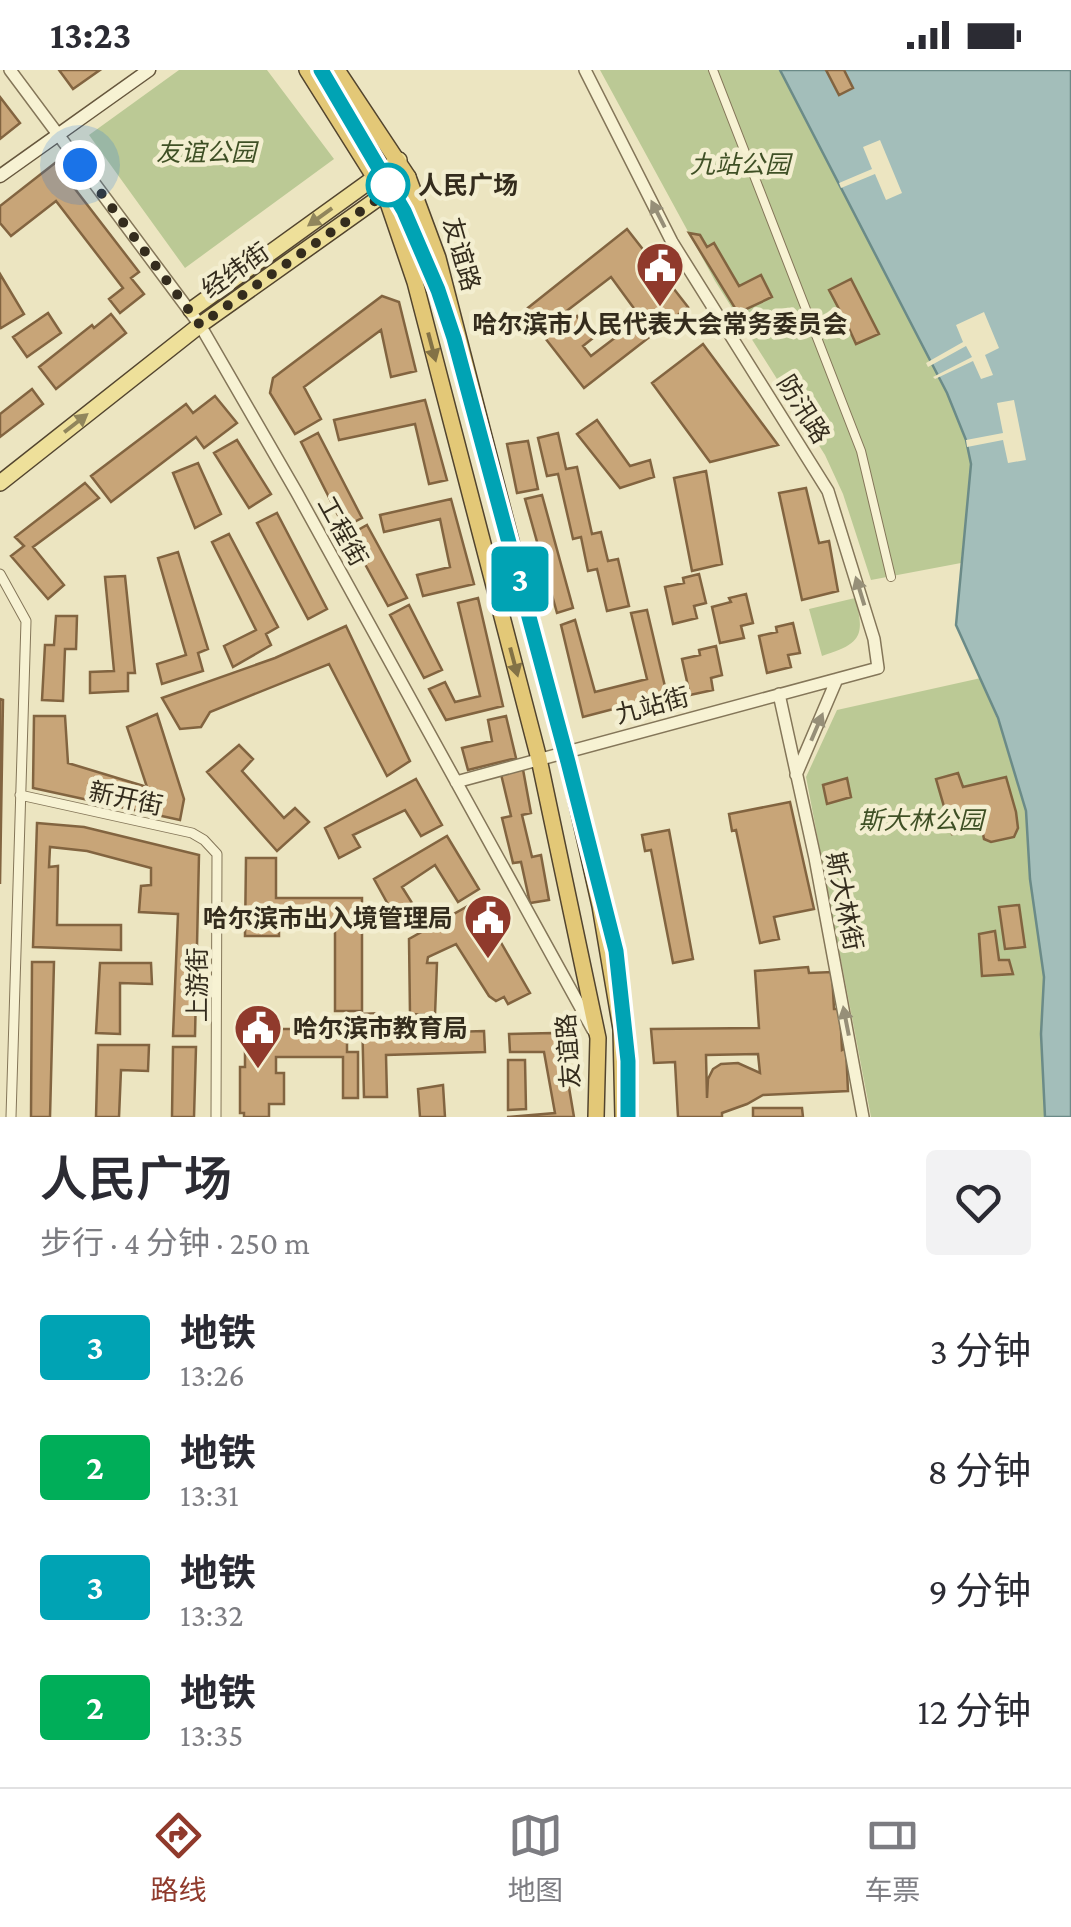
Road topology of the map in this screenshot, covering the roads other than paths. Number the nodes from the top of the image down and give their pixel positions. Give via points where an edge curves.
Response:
1 (10, 70) edge
2 (149, 70) edge
3 (306, 70) edge
4 (338, 70) edge
5 (585, 70) edge
6 (712, 70) edge
7 (58, 136) junction
8 (399, 160) junction
9 (0, 176) edge
10 (375, 177) junction
11 (408, 177) junction
12 (385, 194) junction
13 (196, 318) junction
14 (0, 484) edge
15 (0, 574) edge
16 (891, 577) dead end
17 (860, 672) joint
18 (837, 678) junction
19 (779, 694) junction
20 (565, 751) junction
21 (539, 758) junction
22 (796, 775) junction
23 (456, 782) junction
24 (20, 796) junction
25 (217, 854) joint
26 (598, 1038) junction
27 (11, 1117) edge
28 (216, 1117) edge
29 (596, 1117) edge
30 (622, 1117) edge
31 (863, 1117) edge

1 - 7 street, 工程街
2 - 7 main road
3 - 10 highway, 友谊路
4 - 8 highway, 友谊路
17 -> 5 street, 防汛路 via 878,668 874,639 828,490 672,242
6 - 16 street via 861,451
7 - 9 main road
7 - 13 street, 工程街
8 - 10 main road, 经纬街
8 - 11 highway, 友谊路
10 - 12 highway, 友谊路
10 -> 13 main road, 经纬街
11 - 12 main road, 经纬街
11 - 20 highway, 友谊路 via 438,258
12 - 13 main road, 经纬街
12 -> 21 highway, 友谊路 via 416,282
14 -> 13 main road, 经纬街
13 - 23 street, 工程街
15 - 24 street via 26,620
17 - 18 street, 九站街
18 - 19 street, 九站街
22 -> 18 street
19 - 20 street, 九站街
19 - 22 street, 斯大林街
20 - 21 street, 九站街
20 - 30 highway, 友谊路 via 621,1028
21 - 23 street, 九站街
21 - 26 highway, 友谊路
31 -> 22 street, 斯大林街
23 - 26 street, 工程街
24 - 25 street, 新开街 via 192,833
24 - 27 street
25 - 28 street, 上游街
26 - 29 highway, 友谊路

